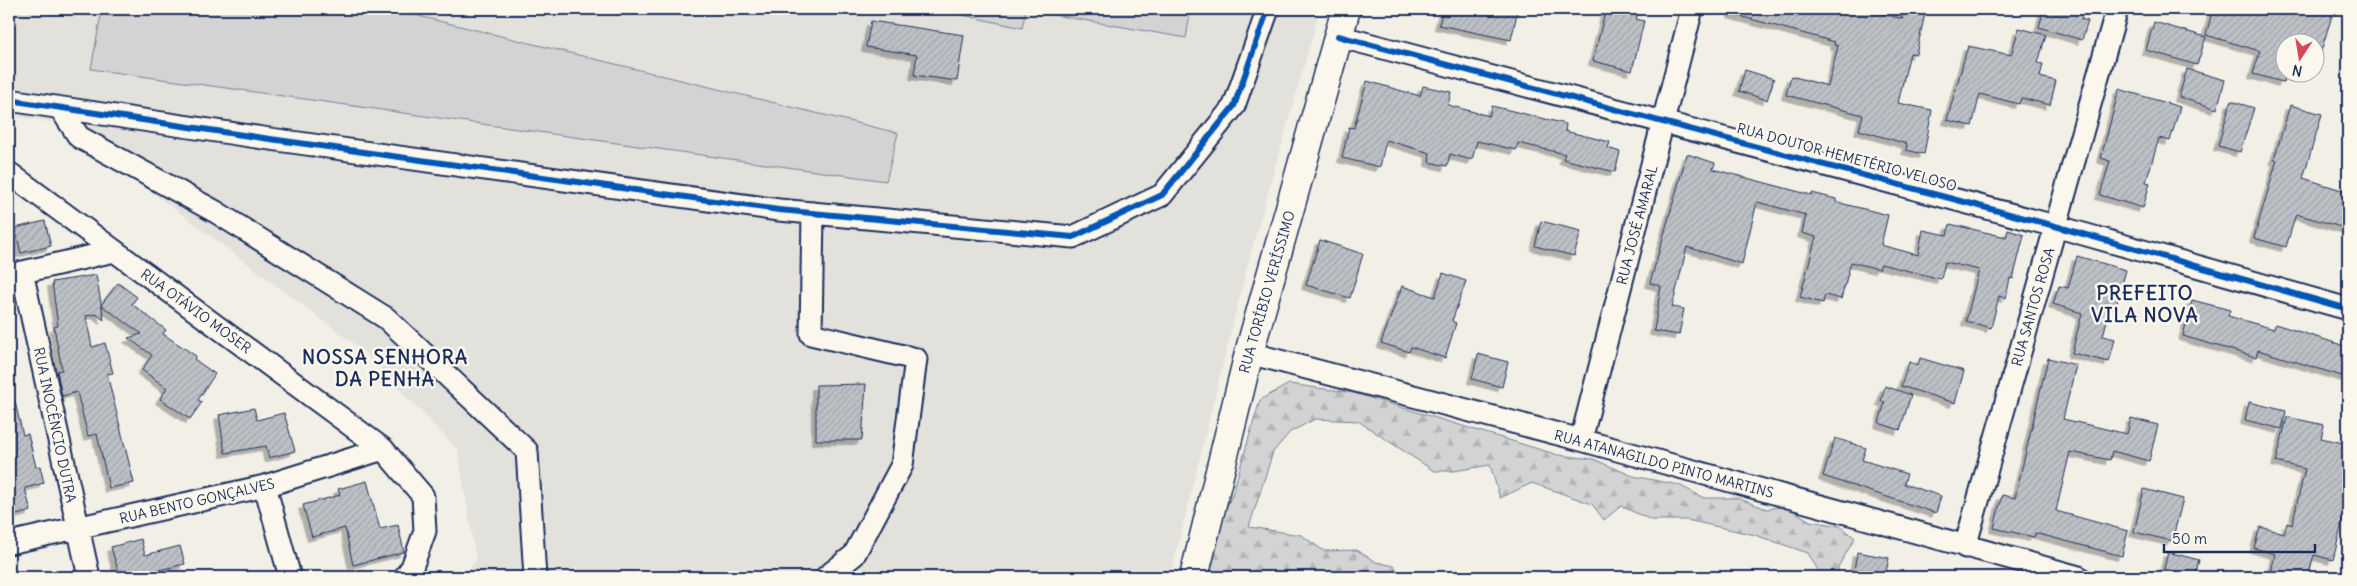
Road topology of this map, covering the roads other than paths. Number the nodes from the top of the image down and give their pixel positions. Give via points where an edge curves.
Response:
1 (1268, 9) edge
2 (1346, 9) edge
3 (1692, 9) edge
4 (2117, 9) edge
5 (1338, 36) junction
6 (9, 100) edge
7 (60, 108) junction
8 (1664, 121) junction
9 (9, 173) edge
10 (813, 213) junction
11 (2055, 226) junction
12 (114, 251) junction
13 (15, 274) edge
14 (2348, 309) edge
15 (1249, 353) junction
16 (1581, 440) junction
17 (383, 450) junction
18 (265, 486) junction
19 (78, 528) junction
20 (9, 543) edge
21 (1965, 547) junction
22 (89, 577) edge
23 (290, 577) edge
24 (405, 577) edge
25 (534, 577) edge
26 (826, 577) edge
27 (1194, 577) edge
28 (2079, 577) edge

1 - 10 street via 1234,106 1162,195 1073,237
2 - 5 street, RUA TORÍBIO VERÍSSIMO
3 - 8 street, RUA JOSÉ AMARAL
4 - 11 street, RUA SANTOS ROSA
5 - 8 street, RUA DOUTOR HEMETÉRIO VELOSO
5 - 15 street, RUA TORÍBIO VERÍSSIMO
6 - 7 street
7 - 10 street
7 - 25 street via 79,137 216,212 386,318 527,450
8 - 11 street, RUA DOUTOR HEMETÉRIO VELOSO
8 - 16 street, RUA JOSÉ AMARAL
9 - 12 street, RUA OTÁVIO MOSER
10 - 26 street via 811,334 916,359 902,465 854,555
11 - 14 street, RUA DOUTOR HEMETÉRIO VELOSO
11 - 21 street, RUA SANTOS ROSA
12 - 13 street
12 - 17 street, RUA OTÁVIO MOSER
13 - 19 street, RUA INOCÊNCIO DUTRA
15 - 16 street, RUA ATANAGILDO PINTO MARTINS
15 - 27 street, RUA TORÍBIO VERÍSSIMO
16 - 21 street, RUA ATANAGILDO PINTO MARTINS
17 - 18 street, RUA BENTO GONÇALVES
17 - 24 street, RUA OTÁVIO MOSER via 423,496 426,531
18 - 19 street, RUA BENTO GONÇALVES
18 - 23 street
19 - 20 street, RUA BENTO GONÇALVES
19 - 22 street, RUA INOCÊNCIO DUTRA
21 - 28 street, RUA ATANAGILDO PINTO MARTINS

